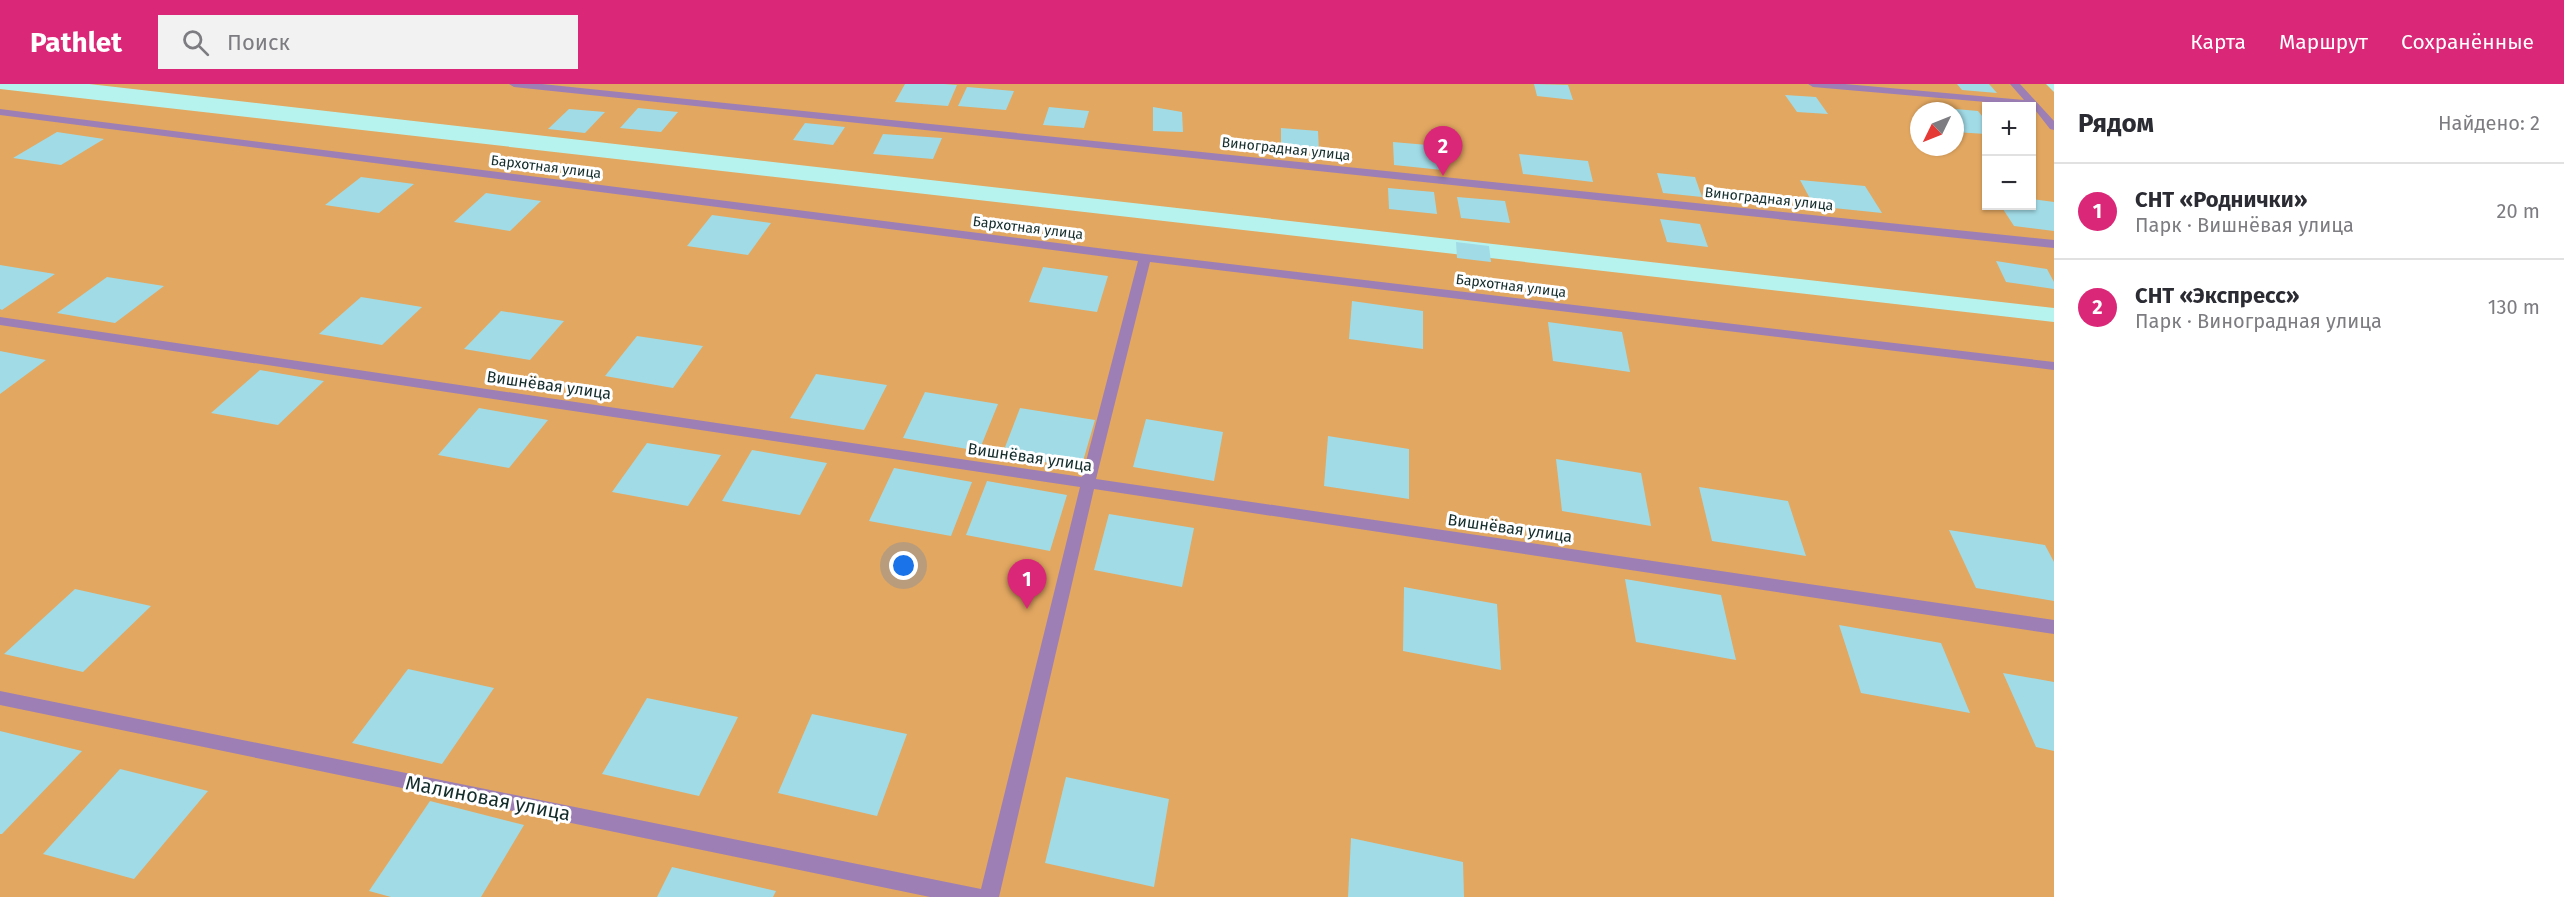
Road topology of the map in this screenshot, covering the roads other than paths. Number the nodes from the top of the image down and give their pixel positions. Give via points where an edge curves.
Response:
1 (514, 84) edge
2 (1813, 84) edge
3 (2015, 84) edge
4 (2012, 102) edge
5 (2032, 102) edge
6 (2036, 106) edge
7 (0, 112) edge
8 (2054, 127) edge
9 (2054, 244) edge
10 (1145, 258) junction
11 (0, 321) edge
12 (2054, 366) edge
13 (1088, 483) junction
14 (2054, 627) edge
15 (0, 698) edge
16 (977, 897) edge
17 (989, 897) edge

1 - 9 street, Виноградная улица
2 - 4 street
3 - 5 street
6 - 8 street
7 - 10 street, Бархотная улица
10 - 12 street, Бархотная улица
10 - 13 street
11 - 13 street, Вишнёвая улица
13 - 14 street, Вишнёвая улица
13 - 17 street
15 - 16 street, Малиновая улица

